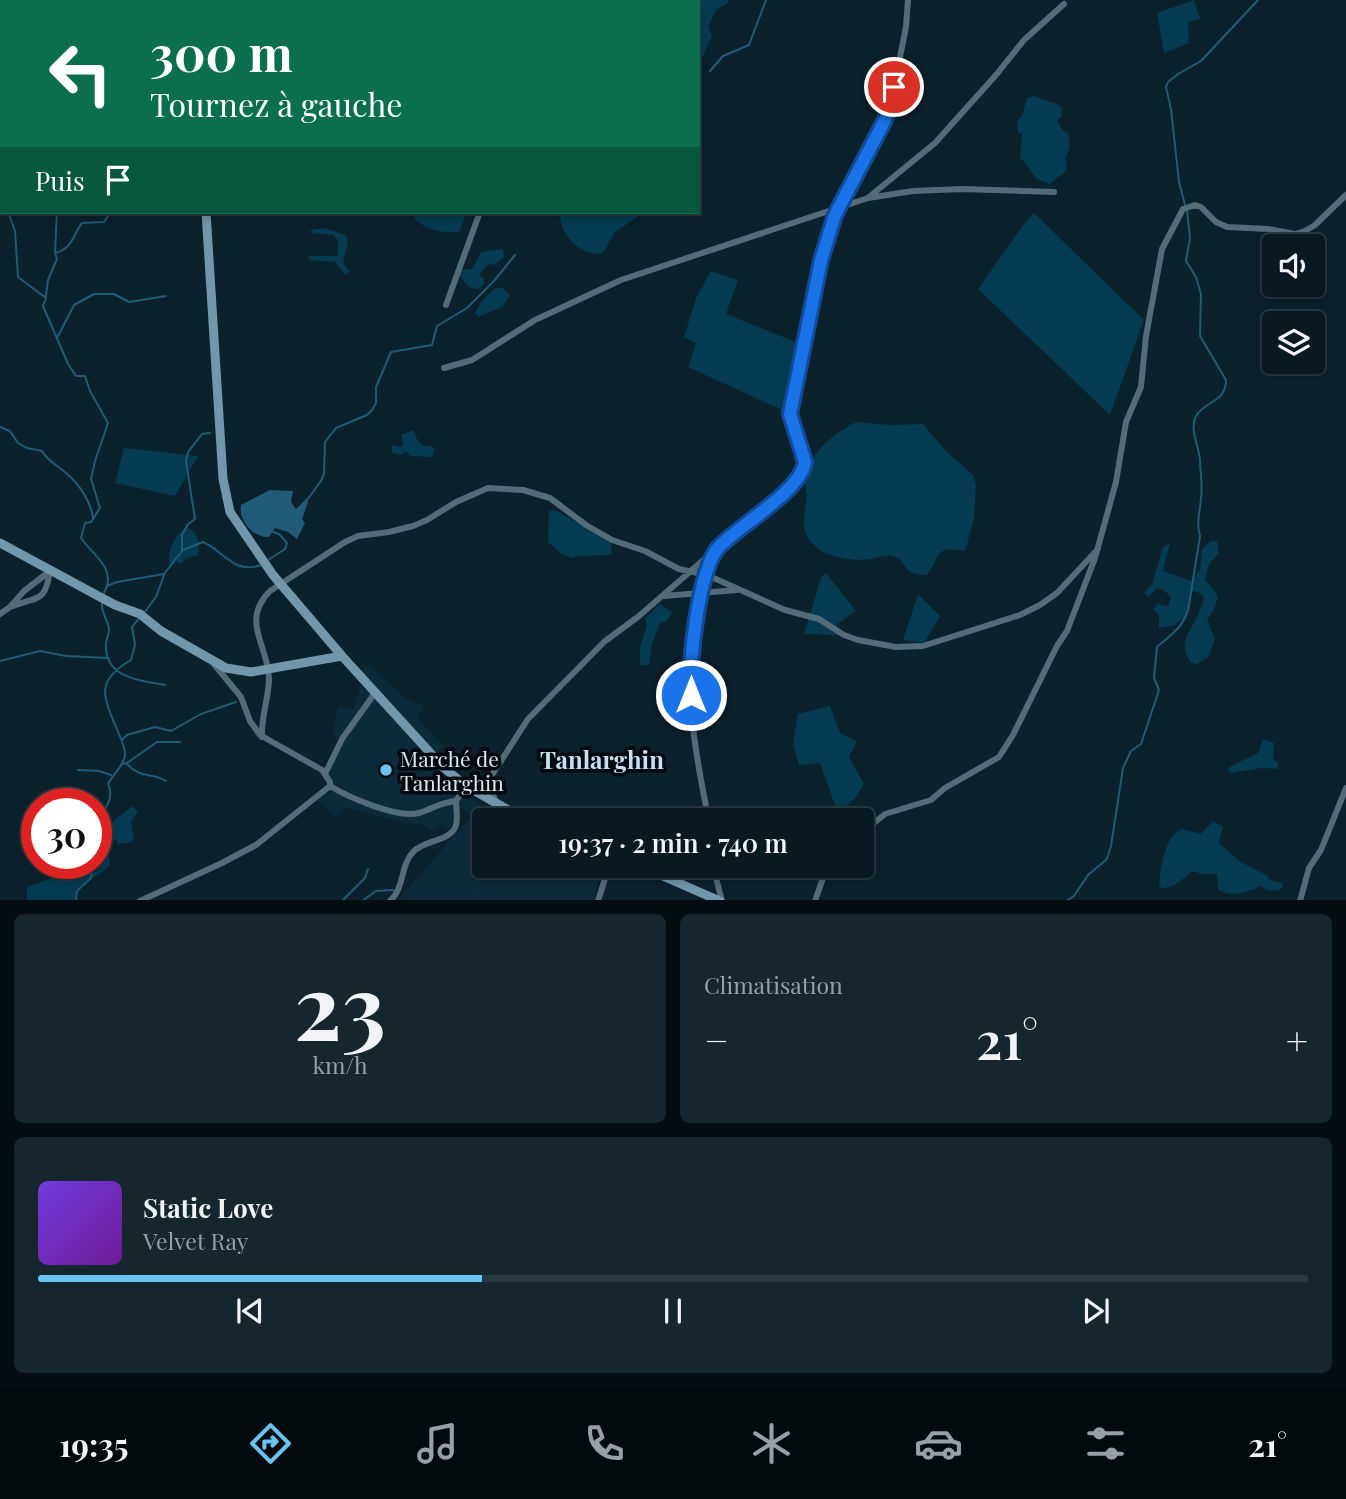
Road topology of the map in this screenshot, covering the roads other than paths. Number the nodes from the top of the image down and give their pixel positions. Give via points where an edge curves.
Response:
1 (908, 0) edge
2 (1064, 4) dead end
3 (1054, 192) dead end
4 (1346, 195) edge
5 (867, 198) junction
6 (838, 209) junction
7 (206, 214) edge
8 (479, 214) edge
9 (446, 304) dead end
10 (444, 368) dead end
11 (0, 543) edge
12 (1098, 549) junction
13 (717, 550) junction
14 (50, 571) junction
15 (690, 573) junction
16 (707, 575) junction
17 (281, 585) junction
18 (742, 591) junction
19 (702, 593) junction
20 (662, 596) junction
21 (10, 607) junction
22 (0, 614) edge
23 (342, 656) junction
24 (211, 660) junction
25 (267, 669) junction
26 (375, 693) junction
27 (262, 737) junction
28 (325, 774) junction
29 (330, 786) junction
30 (466, 786) junction
31 (1346, 788) edge
32 (456, 801) junction
33 (498, 806) junction
34 (502, 808) edge
35 (707, 808) edge
36 (874, 823) edge
37 (605, 878) edge
38 (668, 878) edge
39 (716, 878) edge
40 (823, 878) edge
41 (142, 900) edge
42 (391, 900) edge
43 (598, 900) edge
44 (719, 900) edge
45 (721, 900) edge
46 (815, 900) edge
47 (1300, 900) edge

1 - 6 street via 891,102
2 - 5 street via 1024,40 935,144
3 - 5 street via 938,190
4 - 12 street via 1315,225 1295,234 1227,227 1201,207 1183,209 1162,248 1141,387 1126,422
5 - 6 street
6 - 10 street via 621,280 535,320 472,360
6 - 13 street via 821,260 790,414 804,469 793,485
7 - 17 street via 226,501
8 - 9 street
11 - 14 street
12 - 18 street via 1040,605 923,646 858,640 820,619
12 - 36 street via 1070,624 1004,751 931,800 885,814
13 - 15 street
13 - 16 street
14 - 21 street
14 - 21 street via 43,595
14 - 24 street via 140,614
15 - 16 street
15 - 17 street via 612,540 550,498 504,487 476,492 413,526 358,536
15 - 20 street
16 - 18 street
16 - 19 street
17 - 23 street
17 - 25 street via 270,591 256,611
18 - 19 street
19 - 20 street
19 - 35 street via 689,675
20 - 33 street via 604,642 528,719 490,778
21 - 22 street
23 - 25 street
23 - 26 street
24 - 25 street via 236,671
24 - 27 street via 241,697
25 - 27 street
26 - 28 street
26 - 30 street
27 - 28 street
28 - 29 street
29 - 32 street via 366,804 412,814
29 - 41 street via 256,845
30 - 32 street
30 - 33 street
31 - 47 street via 1317,860 1309,868
32 - 42 street via 453,831 412,854
33 - 34 street
37 - 43 street
38 - 44 street
39 - 45 street
40 - 46 street

